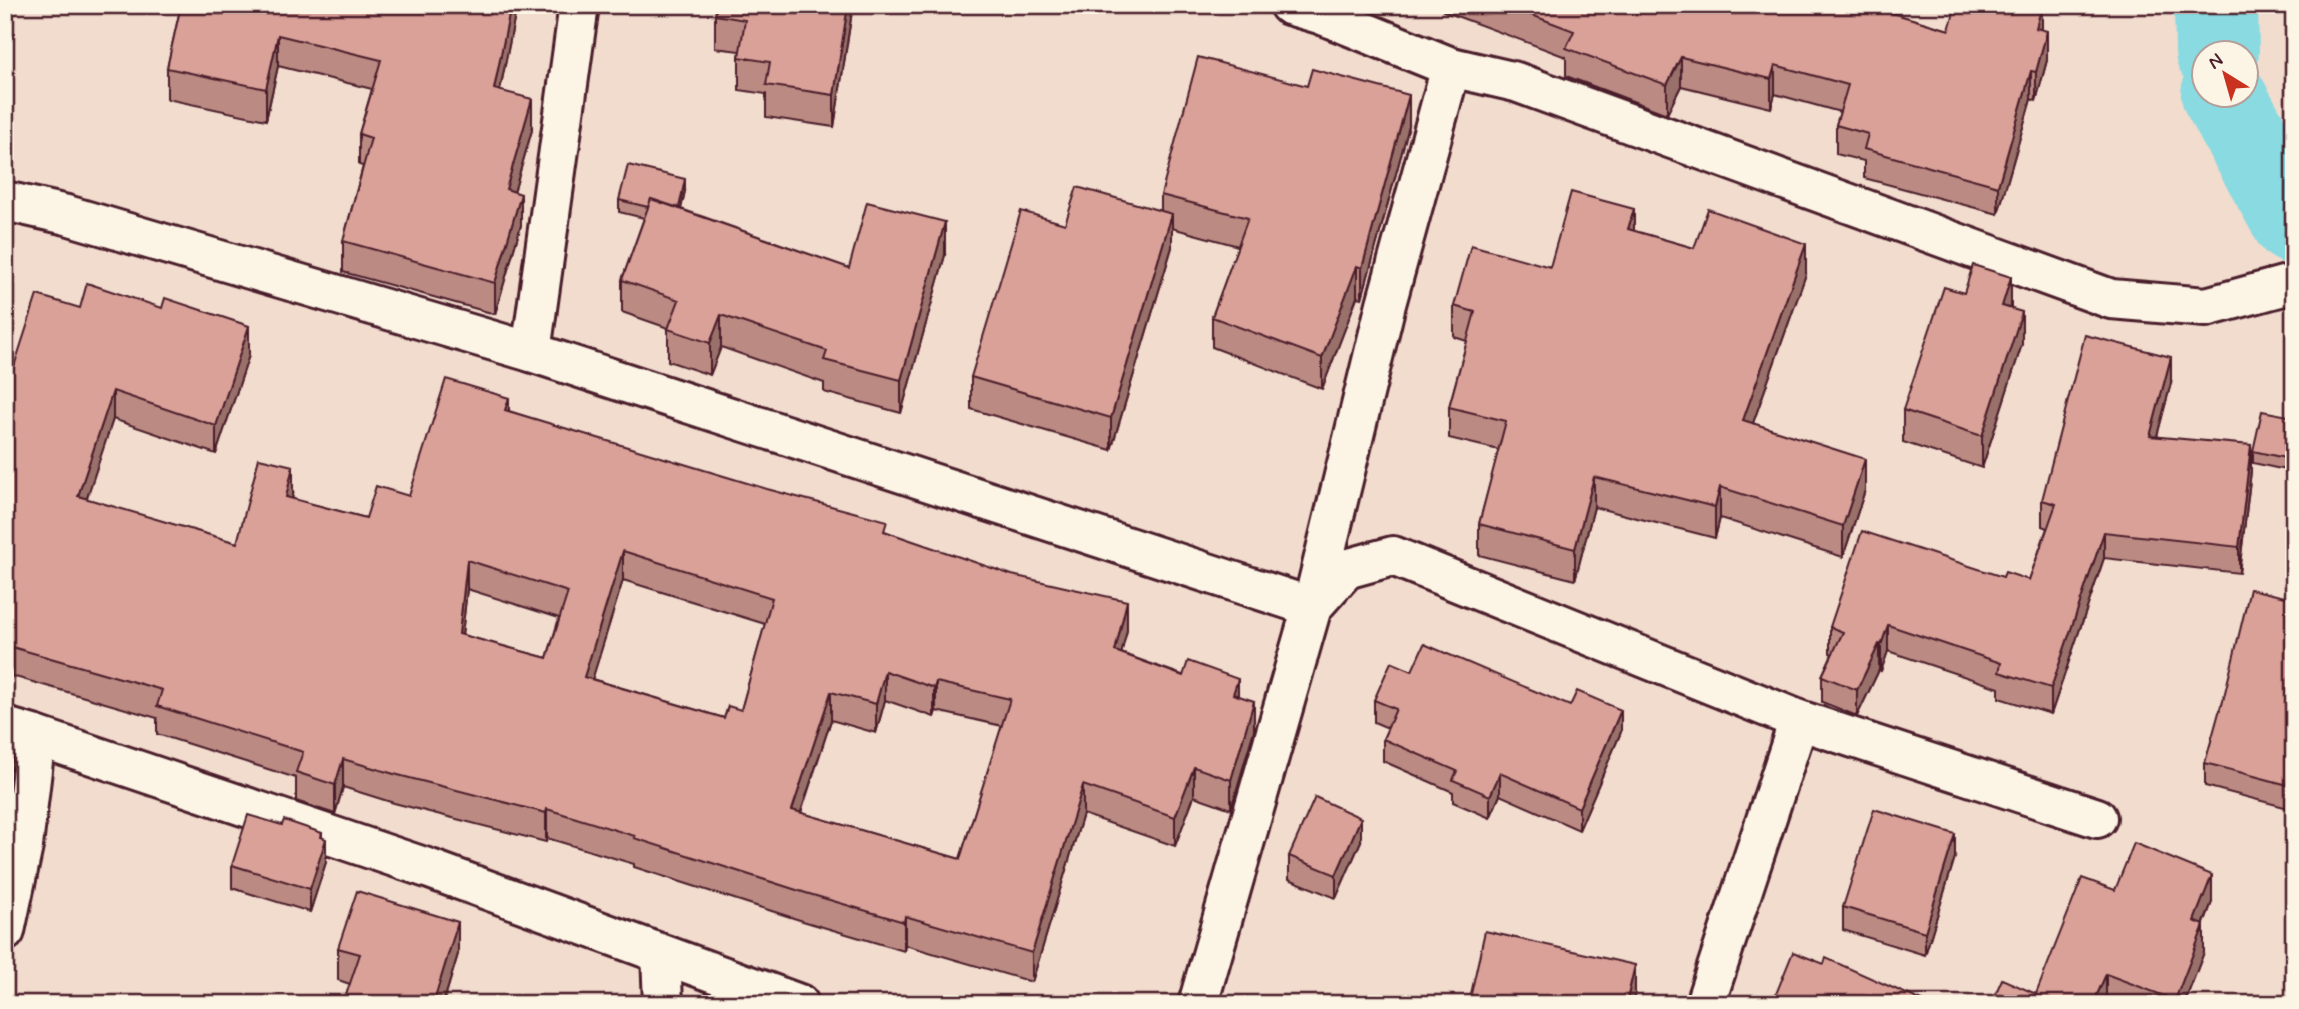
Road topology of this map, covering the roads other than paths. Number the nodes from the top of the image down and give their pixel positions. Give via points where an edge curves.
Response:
1 (579, 5) edge
2 (1289, 5) edge
3 (1451, 67) junction
4 (5, 201) edge
5 (2294, 283) edge
6 (531, 352) junction
7 (1312, 607) junction
8 (1799, 720) junction
9 (21, 731) edge
10 (2097, 818) dead end
11 (5, 931) edge
12 (661, 954) junction
13 (663, 1004) edge
14 (799, 1004) edge
15 (1198, 1004) edge
16 (1705, 1004) edge

1 - 6 street
2 - 3 street
3 - 5 street via 1516,82 2110,299 2206,307
3 - 7 street via 1386,304
4 - 6 street via 67,215
6 - 7 street
7 - 8 street via 1346,569 1394,556
7 - 15 street
8 - 10 street
8 - 16 street
9 - 11 street via 23,846
9 - 12 street via 430,869
12 - 13 street
12 - 14 street

